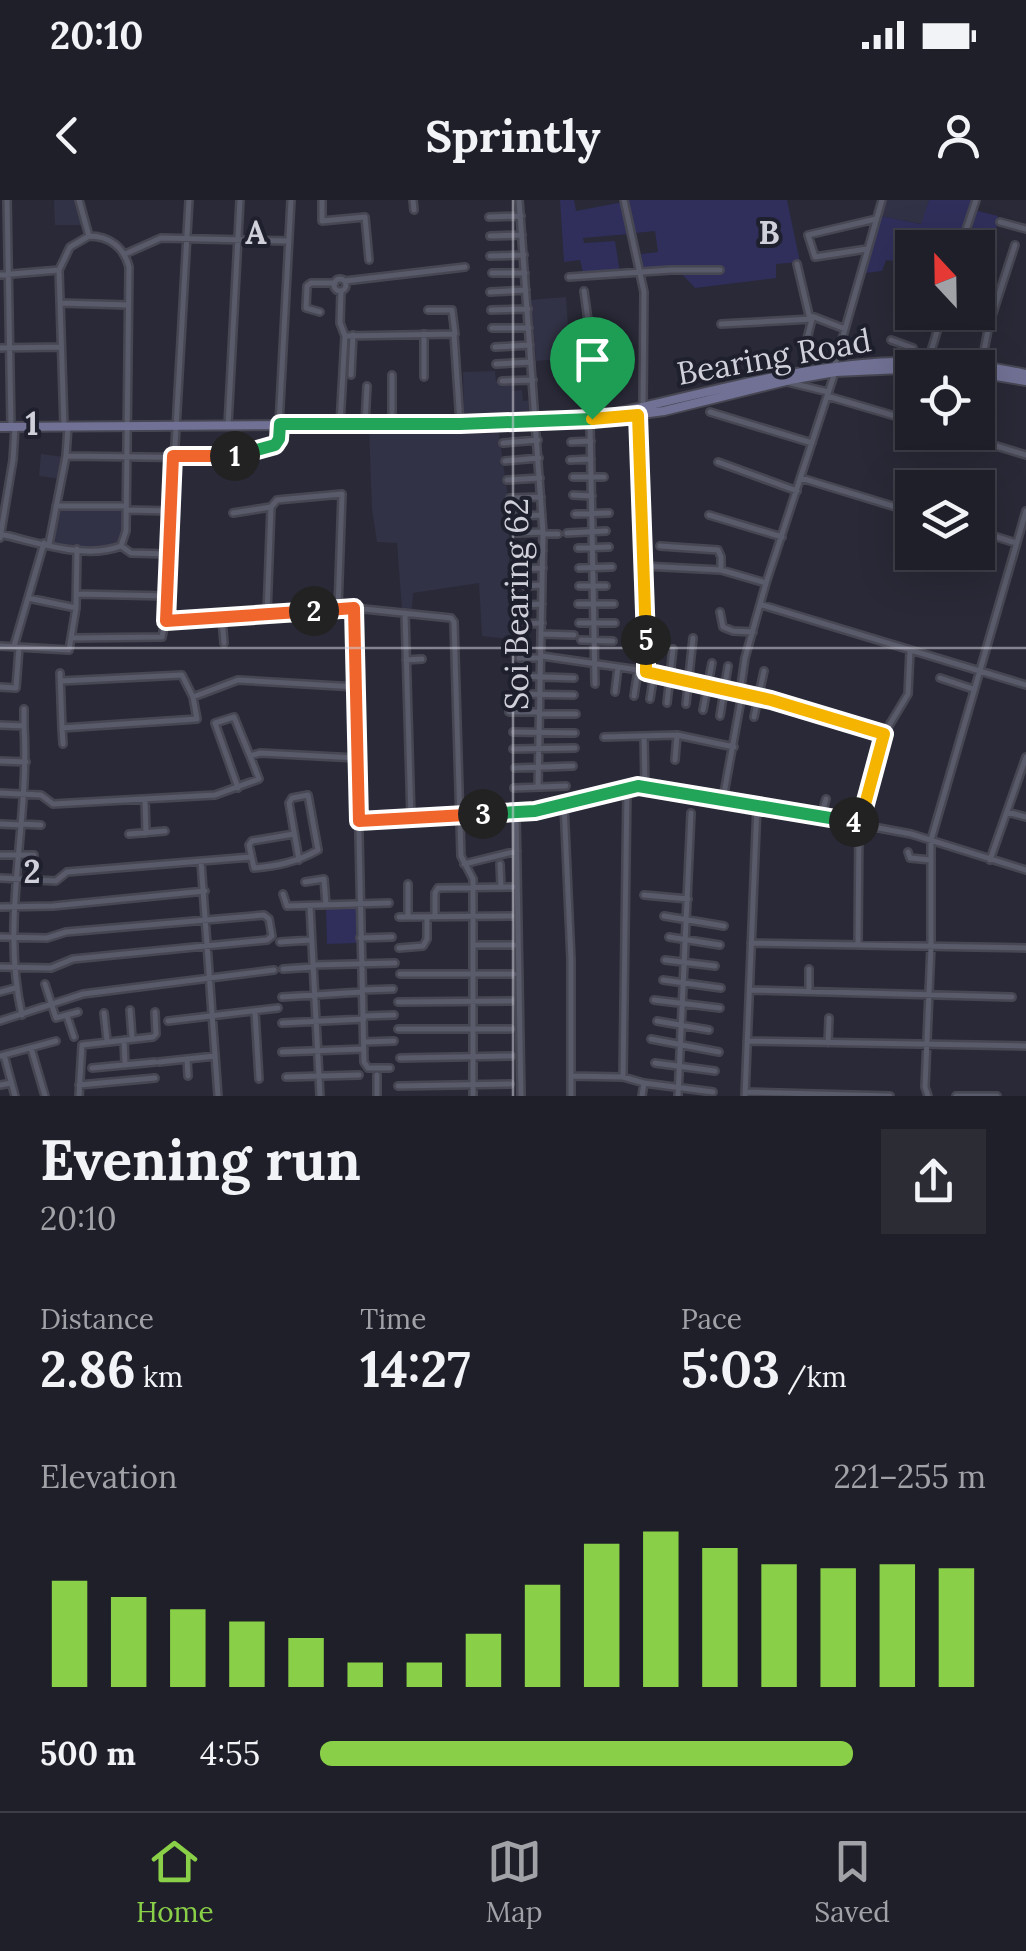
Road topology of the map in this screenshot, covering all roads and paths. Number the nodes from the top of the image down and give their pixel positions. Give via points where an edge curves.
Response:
1 (7, 200) edge
2 (79, 200) edge
3 (188, 200) edge
4 (240, 200) edge
5 (291, 200) edge
6 (322, 200) edge
7 (414, 200) edge
8 (520, 200) edge
9 (624, 200) edge
10 (882, 200) edge
11 (976, 200) edge
12 (414, 210) dead end
13 (521, 216) junction
14 (489, 218) dead end
15 (876, 219) junction
16 (1000, 222) dead end
17 (1026, 229) edge
18 (966, 230) edge
19 (522, 235) junction
20 (89, 236) junction
21 (490, 236) dead end
22 (187, 238) junction
23 (238, 240) junction
24 (289, 241) junction
25 (1015, 246) dead end
26 (868, 248) junction
27 (125, 254) junction
28 (524, 255) junction
29 (490, 256) dead end
30 (369, 260) dead end
31 (796, 264) dead end
32 (465, 267) dead end
33 (59, 270) junction
34 (720, 270) dead end
35 (492, 274) dead end
36 (525, 274) junction
37 (641, 274) junction
38 (4, 275) edge
39 (569, 278) dead end
40 (345, 281) junction
41 (335, 283) junction
42 (526, 290) junction
43 (341, 291) junction
44 (584, 291) dead end
45 (490, 292) dead end
46 (60, 303) junction
47 (128, 304) junction
48 (428, 310) dead end
49 (491, 310) dead end
50 (528, 310) junction
51 (320, 312) dead end
52 (812, 319) junction
53 (721, 324) dead end
54 (492, 328) dead end
55 (529, 328) junction
56 (846, 329) junction
57 (424, 334) junction
58 (455, 334) junction
59 (349, 336) junction
60 (892, 340) dead end
61 (530, 345) junction
62 (61, 347) junction
63 (495, 347) dead end
64 (0, 348) edge
65 (8, 348) junction
66 (911, 350) edge
67 (983, 350) edge
68 (895, 361) edge
69 (532, 362) junction
70 (808, 362) dead end
71 (496, 364) dead end
72 (895, 365) edge
73 (835, 368) junction
74 (995, 372) edge
75 (351, 376) dead end
76 (392, 376) dead end
77 (1026, 377) edge
78 (424, 378) dead end
79 (533, 380) junction
80 (502, 381) dead end
81 (784, 381) junction
82 (366, 386) dead end
83 (827, 394) junction
84 (641, 411) junction
85 (710, 412) dead end
86 (895, 416) edge
87 (591, 419) junction
88 (537, 422) junction
89 (280, 424) junction
90 (340, 424) junction
91 (365, 424) junction
92 (392, 424) junction
93 (460, 424) junction
94 (228, 425) junction
95 (66, 426) junction
96 (126, 426) junction
97 (174, 426) junction
98 (0, 427) edge
99 (13, 427) junction
100 (538, 440) junction
101 (591, 441) junction
102 (503, 442) dead end
103 (571, 442) dead end
104 (812, 443) junction
105 (995, 446) edge
106 (1026, 455) edge
107 (66, 456) junction
108 (126, 456) junction
109 (173, 456) junction
110 (539, 458) junction
111 (591, 459) junction
112 (570, 460) dead end
113 (505, 462) dead end
114 (718, 462) dead end
115 (0, 474) edge
116 (12, 474) junction
117 (572, 476) dead end
118 (592, 477) junction
119 (604, 477) dead end
120 (540, 478) junction
121 (801, 478) junction
122 (507, 480) dead end
123 (796, 492) junction
124 (574, 495) dead end
125 (592, 496) junction
126 (541, 497) junction
127 (510, 498) dead end
128 (56, 506) junction
129 (895, 507) edge
130 (126, 508) junction
131 (271, 508) junction
132 (170, 510) junction
133 (1026, 511) edge
134 (233, 513) dead end
135 (609, 513) dead end
136 (575, 514) dead end
137 (593, 514) junction
138 (542, 515) junction
139 (709, 515) dead end
140 (518, 516) dead end
141 (606, 531) dead end
142 (593, 532) junction
143 (517, 533) dead end
144 (543, 533) junction
145 (566, 533) dead end
146 (558, 534) dead end
147 (995, 534) edge
148 (0, 535) edge
149 (782, 538) junction
150 (1020, 539) edge
151 (46, 544) junction
152 (120, 546) junction
153 (660, 546) dead end
154 (609, 547) dead end
155 (578, 548) dead end
156 (594, 548) junction
157 (77, 549) junction
158 (543, 550) junction
159 (518, 551) dead end
160 (168, 554) junction
161 (644, 566) junction
162 (612, 567) dead end
163 (543, 568) junction
164 (579, 568) dead end
165 (594, 568) junction
166 (514, 569) dead end
167 (721, 570) junction
168 (766, 584) junction
169 (542, 585) junction
170 (525, 586) dead end
171 (579, 586) dead end
172 (594, 586) junction
173 (606, 586) dead end
174 (77, 594) junction
175 (166, 596) junction
176 (28, 598) junction
177 (542, 604) junction
178 (578, 604) dead end
179 (595, 604) junction
180 (614, 604) dead end
181 (524, 605) dead end
182 (762, 606) junction
183 (76, 608) junction
184 (354, 608) junction
185 (338, 609) junction
186 (720, 612) dead end
187 (405, 613) junction
188 (267, 614) junction
189 (222, 618) junction
190 (166, 621) junction
191 (542, 623) junction
192 (579, 623) dead end
193 (596, 623) junction
194 (615, 623) dead end
195 (519, 624) dead end
196 (753, 632) junction
197 (541, 634) junction
198 (574, 636) dead end
199 (72, 638) junction
200 (693, 638) dead end
201 (581, 640) dead end
202 (596, 640) junction
203 (612, 641) dead end
204 (224, 643) dead end
205 (0, 646) edge
206 (16, 647) junction
207 (673, 649) dead end
208 (910, 651) junction
209 (540, 657) junction
210 (518, 658) dead end
211 (422, 659) dead end
212 (406, 660) junction
213 (712, 663) dead end
214 (597, 664) junction
215 (728, 666) dead end
216 (618, 667) junction
217 (642, 671) junction
218 (764, 671) dead end
219 (978, 671) junction
220 (654, 674) junction
221 (516, 676) dead end
222 (540, 676) junction
223 (574, 678) dead end
224 (670, 678) junction
225 (940, 678) dead end
226 (689, 683) junction
227 (595, 684) dead end
228 (1026, 685) edge
229 (0, 687) edge
230 (707, 687) junction
231 (356, 688) junction
232 (973, 688) junction
233 (724, 690) junction
234 (614, 692) dead end
235 (516, 694) dead end
236 (539, 694) junction
237 (574, 694) dead end
238 (741, 694) junction
239 (634, 696) dead end
240 (193, 697) junction
241 (758, 697) junction
242 (650, 700) dead end
243 (667, 703) dead end
244 (686, 704) dead end
245 (24, 709) dead end
246 (703, 710) dead end
247 (509, 712) dead end
248 (539, 713) junction
249 (576, 714) dead end
250 (720, 716) dead end
251 (754, 717) dead end
252 (0, 726) edge
253 (24, 726) junction
254 (62, 728) junction
255 (512, 732) dead end
256 (539, 732) junction
257 (575, 733) dead end
258 (884, 734) junction
259 (678, 735) junction
260 (644, 736) junction
261 (604, 737) dead end
262 (63, 744) dead end
263 (734, 747) junction
264 (575, 748) dead end
265 (538, 749) junction
266 (512, 750) dead end
267 (250, 756) junction
268 (1026, 757) edge
269 (357, 758) junction
270 (675, 760) dead end
271 (0, 761) edge
272 (26, 762) junction
273 (538, 766) junction
274 (573, 766) dead end
275 (516, 768) dead end
276 (538, 786) junction
277 (566, 786) dead end
278 (645, 787) junction
279 (238, 788) junction
280 (514, 788) dead end
281 (626, 788) junction
282 (0, 793) edge
283 (25, 794) junction
284 (145, 799) junction
285 (826, 799) dead end
286 (723, 800) junction
287 (564, 804) junction
288 (757, 806) junction
289 (1007, 812) junction
290 (516, 813) junction
291 (692, 813) dead end
292 (460, 815) junction
293 (821, 816) junction
294 (1026, 817) edge
295 (411, 818) junction
296 (359, 821) junction
297 (860, 823) junction
298 (0, 824) edge
299 (21, 824) junction
300 (41, 825) dead end
301 (165, 832) dead end
302 (146, 833) junction
303 (129, 834) dead end
304 (294, 834) junction
305 (930, 840) junction
306 (517, 852) junction
307 (908, 852) dead end
308 (0, 855) edge
309 (18, 855) junction
310 (34, 856) dead end
311 (252, 857) junction
312 (299, 860) junction
313 (931, 860) junction
314 (990, 860) junction
315 (202, 862) junction
316 (500, 864) dead end
317 (466, 867) junction
318 (1026, 870) edge
319 (0, 878) edge
320 (16, 878) junction
321 (305, 882) dead end
322 (408, 884) dead end
323 (501, 887) junction
324 (513, 887) dead end
325 (464, 888) junction
326 (473, 888) junction
327 (204, 892) junction
328 (283, 894) dead end
329 (644, 896) dead end
330 (688, 899) junction
331 (389, 903) dead end
332 (358, 904) junction
333 (326, 905) junction
334 (310, 906) junction
335 (0, 907) edge
336 (14, 907) junction
337 (512, 916) dead end
338 (664, 916) dead end
339 (399, 917) dead end
340 (408, 917) junction
341 (431, 917) junction
342 (474, 917) junction
343 (207, 918) junction
344 (688, 920) junction
345 (724, 926) dead end
346 (0, 937) edge
347 (14, 937) junction
348 (392, 937) dead end
349 (669, 937) dead end
350 (360, 938) junction
351 (687, 939) junction
352 (312, 940) junction
353 (280, 942) dead end
354 (751, 943) junction
355 (474, 945) junction
356 (514, 945) dead end
357 (720, 945) dead end
358 (858, 945) junction
359 (209, 946) junction
360 (931, 946) junction
361 (399, 948) dead end
362 (1026, 948) edge
363 (665, 960) dead end
364 (685, 961) junction
365 (361, 963) junction
366 (396, 963) dead end
367 (313, 966) junction
368 (715, 966) dead end
369 (0, 968) edge
370 (14, 968) junction
371 (283, 968) dead end
372 (809, 969) dead end
373 (274, 970) dead end
374 (474, 973) junction
375 (400, 974) dead end
376 (514, 974) dead end
377 (211, 978) junction
378 (664, 980) dead end
379 (684, 982) junction
380 (45, 984) dead end
381 (15, 988) junction
382 (721, 988) dead end
383 (392, 989) dead end
384 (749, 990) junction
385 (362, 991) junction
386 (808, 991) junction
387 (0, 992) edge
388 (929, 993) junction
389 (315, 994) junction
390 (1012, 996) dead end
391 (282, 997) dead end
392 (474, 1000) junction
393 (511, 1000) dead end
394 (654, 1000) dead end
395 (398, 1002) dead end
396 (683, 1004) junction
397 (51, 1005) junction
398 (278, 1008) dead end
399 (720, 1008) dead end
400 (130, 1010) dead end
401 (255, 1011) junction
402 (78, 1012) dead end
403 (156, 1012) dead end
404 (104, 1013) dead end
405 (22, 1015) junction
406 (214, 1015) junction
407 (66, 1016) junction
408 (394, 1016) dead end
409 (364, 1017) junction
410 (829, 1018) dead end
411 (0, 1021) edge
412 (168, 1021) dead end
413 (316, 1021) junction
414 (657, 1021) dead end
415 (282, 1023) dead end
416 (682, 1024) junction
417 (398, 1029) dead end
418 (474, 1029) junction
419 (510, 1029) dead end
420 (710, 1030) dead end
421 (74, 1037) dead end
422 (128, 1039) junction
423 (56, 1040) dead end
424 (651, 1040) dead end
425 (108, 1041) junction
426 (394, 1041) dead end
427 (747, 1041) junction
428 (828, 1043) junction
429 (681, 1044) junction
430 (364, 1045) junction
431 (927, 1045) junction
432 (1026, 1046) edge
433 (32, 1048) junction
434 (318, 1050) junction
435 (282, 1052) dead end
436 (719, 1052) dead end
437 (2, 1056) edge
438 (215, 1056) junction
439 (511, 1056) dead end
440 (475, 1057) junction
441 (400, 1058) dead end
442 (187, 1059) junction
443 (655, 1064) dead end
444 (125, 1065) junction
445 (679, 1066) junction
446 (92, 1068) dead end
447 (390, 1068) dead end
448 (715, 1071) dead end
449 (359, 1075) dead end
450 (188, 1076) dead end
451 (377, 1076) dead end
452 (571, 1076) junction
453 (623, 1076) junction
454 (319, 1077) junction
455 (155, 1078) dead end
456 (286, 1078) dead end
457 (259, 1079) dead end
458 (644, 1082) junction
459 (11, 1083) junction
460 (510, 1084) dead end
461 (79, 1085) junction
462 (473, 1085) junction
463 (0, 1086) edge
464 (398, 1086) dead end
465 (678, 1087) junction
466 (713, 1092) dead end
467 (745, 1094) edge
468 (15, 1096) edge
469 (45, 1096) edge
470 (79, 1096) edge
471 (218, 1096) edge
472 (320, 1096) edge
473 (377, 1096) edge
474 (473, 1096) edge
475 (521, 1096) edge
476 (571, 1096) edge
477 (642, 1096) edge
478 (678, 1096) edge
479 (890, 1096) edge
480 (928, 1096) edge
481 (956, 1096) edge
482 (968, 1096) edge
483 (997, 1096) edge

1 - 38 street
2 - 20 street
3 - 22 street
4 - 23 street
5 - 24 street
6 - 30 street via 322,221 365,218
7 - 12 street
8 - 13 street, Soi Bearing 62
9 - 37 street
10 - 15 street
11 - 18 street
13 - 14 street
13 - 19 street, Soi Bearing 62
15 - 26 street
15 - 26 street via 808,235 814,256
16 - 17 street
19 - 21 street
19 - 28 street, Soi Bearing 62
20 - 27 street via 106,238
20 - 33 street via 70,247
22 - 23 street
22 - 27 street via 161,238
22 - 97 street
23 - 24 street
23 - 94 street
24 - 89 street
25 - 67 street
26 - 56 street
27 - 47 street
28 - 29 street
28 - 36 street, Soi Bearing 62
31 - 52 street
32 - 40 street
33 - 38 street
33 - 46 street
34 - 37 street
35 - 36 street
36 - 42 street, Soi Bearing 62
37 - 39 street
37 - 84 street
38 - 65 street
40 - 41 street
40 - 43 street
41 - 43 street
41 - 51 street via 307,286 306,308
42 - 45 street
42 - 50 street, Soi Bearing 62
43 - 59 street via 340,324
44 - 87 street
46 - 47 street
46 - 62 street
47 - 96 street
48 - 58 street via 452,310
49 - 50 street
50 - 55 street, Soi Bearing 62
52 - 53 street
52 - 56 street
52 - 70 street
54 - 55 street
55 - 61 street, Soi Bearing 62
56 - 73 street
57 - 58 street
57 - 59 street
57 - 78 street
58 - 93 street
59 - 75 street
59 - 90 street
60 - 66 street
61 - 63 street
61 - 69 street, Soi Bearing 62
62 - 65 street
62 - 95 street
64 - 65 street
65 - 99 street
68 - 73 main road, Bearing Road
69 - 71 street
69 - 79 street, Soi Bearing 62
72 - 73 main road, Bearing Road
73 - 81 main road, Bearing Road
73 - 83 street
73 - 84 main road, Bearing Road
74 - 77 main road, Bearing Road
76 - 92 street
79 - 80 street
79 - 88 street, Soi Bearing 62
81 - 83 street
81 - 84 main road, Bearing Road
82 - 91 street
83 - 86 street
83 - 104 street
84 - 87 main road, Bearing Road
84 - 161 street
85 - 104 street
87 - 88 main road, Bearing Road
87 - 101 street
88 - 93 main road, Bearing Road
88 - 100 street, Soi Bearing 62
89 - 90 main road, Bearing Road
89 - 94 main road, Bearing Road
89 - 109 street via 278,443 270,447 227,458
90 - 91 main road, Bearing Road
91 - 92 main road, Bearing Road
92 - 93 main road, Bearing Road
94 - 97 main road, Bearing Road
95 - 96 main road, Bearing Road
95 - 99 main road, Bearing Road
95 - 107 street
96 - 97 main road, Bearing Road
96 - 108 street
97 - 109 street
98 - 99 main road, Bearing Road
99 - 116 street
100 - 102 street
100 - 110 street, Soi Bearing 62
101 - 103 street
101 - 111 street
104 - 121 street
105 - 106 street
107 - 108 street
107 - 128 street
108 - 109 street
108 - 130 street
109 - 132 street
110 - 113 street
110 - 120 street, Soi Bearing 62
111 - 112 street
111 - 118 street
114 - 123 street
115 - 116 street
116 - 148 street
117 - 118 street
118 - 119 street
118 - 125 street
120 - 122 street
120 - 126 street, Soi Bearing 62
121 - 123 street
121 - 129 street
123 - 149 street
124 - 125 street
125 - 137 street
126 - 127 street
126 - 138 street, Soi Bearing 62
128 - 130 street
128 - 151 street
130 - 132 street
130 - 152 street
131 - 134 street
131 - 185 street via 277,500 342,494
131 - 188 street
132 - 160 street
133 - 150 street
135 - 137 street
136 - 137 street
137 - 142 street
138 - 140 street
138 - 144 street, Soi Bearing 62
139 - 149 street
141 - 142 street
142 - 145 street
142 - 156 street
143 - 144 street
144 - 146 street
144 - 158 street, Soi Bearing 62
147 - 150 street
148 - 151 street
149 - 168 street
150 - 219 street
151 - 157 street
151 - 176 street
152 - 157 street
152 - 160 street
153 - 167 street via 718,550
154 - 156 street
155 - 156 street
156 - 165 street
157 - 174 street
158 - 159 street
158 - 163 street, Soi Bearing 62
160 - 175 street
161 - 167 street
161 - 217 street
162 - 165 street
163 - 166 street
163 - 169 street, Soi Bearing 62
164 - 165 street
165 - 172 street
167 - 168 street
168 - 182 street
169 - 170 street
169 - 177 street, Soi Bearing 62
171 - 172 street
172 - 173 street
172 - 179 street
174 - 175 street
174 - 183 street
175 - 190 street
176 - 183 street
176 - 206 street
177 - 181 street
177 - 191 street, Soi Bearing 62
178 - 179 street
179 - 180 street
179 - 193 street
182 - 196 street
182 - 208 street
183 - 199 street
184 - 185 street
184 - 187 street
184 - 231 street
185 - 188 street
186 - 196 street via 723,627
187 - 212 street
187 - 292 street via 454,620
188 - 189 street
189 - 190 street
189 - 204 street
190 - 199 street via 165,635 157,638
191 - 195 street
191 - 197 street, Soi Bearing 62
192 - 193 street
193 - 194 street
193 - 202 street
196 - 238 street
197 - 198 street
197 - 209 street, Soi Bearing 62
199 - 206 street via 66,651
200 - 226 street
201 - 202 street
202 - 203 street
202 - 214 street
205 - 206 street
206 - 229 street via 16,690
207 - 224 street
208 - 219 street
208 - 258 street via 908,694
209 - 210 street
209 - 214 street
209 - 222 street, Soi Bearing 62
211 - 212 street
212 - 295 street
213 - 230 street
214 - 216 street
214 - 227 street
215 - 233 street
216 - 217 street
216 - 234 street
217 - 220 street
217 - 239 street
218 - 241 street
219 - 228 street
219 - 232 street
220 - 224 street
220 - 242 street
221 - 222 street
222 - 223 street
222 - 236 street, Soi Bearing 62
224 - 226 street
224 - 243 street
225 - 232 street
226 - 230 street
226 - 244 street
230 - 233 street
230 - 246 street
231 - 240 street via 238,680
231 - 269 street
232 - 305 street
233 - 238 street
233 - 250 street
235 - 236 street
236 - 237 street
236 - 248 street, Soi Bearing 62
238 - 241 street
238 - 263 street
240 - 254 street via 195,720
240 - 254 street via 182,675 61,677
241 - 251 street
241 - 258 street
245 - 253 street
247 - 248 street
248 - 249 street
248 - 256 street, Soi Bearing 62
252 - 253 street
253 - 272 street
254 - 262 street
255 - 256 street
256 - 257 street
256 - 265 street, Soi Bearing 62
258 - 297 street
259 - 260 street
259 - 263 street
259 - 270 street
260 - 261 street
260 - 278 street
263 - 286 street
264 - 265 street
265 - 266 street
265 - 273 street, Soi Bearing 62
267 - 269 street
267 - 279 street via 258,780
267 - 279 street via 234,717 215,724
268 - 289 street
269 - 296 street
271 - 272 street
272 - 283 street
273 - 274 street
273 - 275 street
273 - 276 street, Soi Bearing 62
276 - 277 street
276 - 280 street
278 - 281 street
278 - 286 street
279 - 284 street via 215,796
281 - 287 street
281 - 453 street
282 - 283 street
283 - 284 street via 52,804
283 - 299 street
284 - 302 street
285 - 293 street
286 - 288 street
287 - 290 street
287 - 452 street
288 - 293 street
288 - 354 street
289 - 294 street
289 - 314 street
290 - 292 street
290 - 306 street
291 - 330 street
292 - 295 street
292 - 317 street
293 - 297 street
295 - 296 street
296 - 332 street
297 - 305 street
297 - 358 street
298 - 299 street
299 - 300 street
299 - 309 street
301 - 302 street
302 - 303 street
304 - 311 street via 252,841
304 - 312 street
304 - 312 street via 289,800 308,795 320,847
305 - 313 street
305 - 314 street
306 - 317 street
306 - 475 street
307 - 313 street via 910,858
308 - 309 street
309 - 310 street
309 - 320 street
311 - 312 street via 254,868
311 - 315 street
313 - 360 street
314 - 318 street
315 - 320 street via 66,872 56,881
315 - 327 street
316 - 323 street
317 - 325 street
317 - 326 street
319 - 320 street
320 - 336 street
321 - 333 street via 324,879
322 - 340 street
323 - 324 street
323 - 326 street
325 - 326 street
325 - 341 street via 436,889
326 - 342 street
327 - 336 street
327 - 343 street
328 - 334 street via 287,906
329 - 330 street
330 - 344 street
331 - 332 street
332 - 333 street
332 - 350 street
333 - 334 street
334 - 352 street
335 - 336 street
336 - 347 street
337 - 342 street
338 - 344 street
339 - 340 street
340 - 341 street
341 - 342 street
341 - 361 street via 424,946
342 - 355 street
343 - 347 street
343 - 359 street
343 - 359 street via 266,916 272,936
344 - 345 street
344 - 351 street
346 - 347 street
347 - 370 street
348 - 350 street
349 - 351 street
350 - 365 street
351 - 357 street
351 - 364 street
352 - 353 street
352 - 367 street
354 - 358 street
354 - 384 street
355 - 356 street
355 - 374 street
358 - 360 street
359 - 370 street
359 - 377 street
360 - 362 street
360 - 388 street
363 - 364 street
364 - 368 street
364 - 379 street
365 - 366 street
365 - 367 street
365 - 385 street
367 - 371 street
367 - 389 street
369 - 370 street
370 - 381 street
372 - 386 street
373 - 377 street
374 - 375 street
374 - 376 street
374 - 392 street
377 - 397 street via 82,994
377 - 406 street
378 - 379 street
379 - 382 street
379 - 396 street
380 - 397 street
381 - 387 street
381 - 405 street
383 - 385 street
384 - 386 street
384 - 427 street
385 - 389 street
385 - 409 street
386 - 388 street
388 - 390 street
388 - 431 street
389 - 391 street
389 - 413 street
392 - 393 street
392 - 395 street
392 - 418 street
394 - 396 street
396 - 399 street
396 - 416 street
397 - 405 street
397 - 407 street via 56,1018
398 - 401 street
400 - 422 street
401 - 406 street
401 - 457 street
402 - 407 street
403 - 422 street via 155,1036
404 - 425 street
405 - 411 street
406 - 412 street
406 - 438 street
407 - 421 street
408 - 409 street
409 - 413 street
409 - 430 street
410 - 428 street
413 - 415 street
413 - 434 street
414 - 416 street
416 - 420 street
416 - 429 street
417 - 418 street
418 - 419 street
418 - 440 street
422 - 425 street
422 - 444 street
423 - 433 street
424 - 429 street
425 - 461 street via 80,1046
426 - 430 street
427 - 428 street
427 - 467 street
428 - 431 street
429 - 436 street
429 - 445 street
430 - 434 street
430 - 447 street via 368,1068
431 - 432 street
431 - 480 street
433 - 437 street
433 - 469 street
434 - 435 street
434 - 454 street
437 - 459 street
438 - 442 street
438 - 471 street
439 - 440 street
440 - 441 street
440 - 462 street
442 - 444 street
442 - 450 street
443 - 445 street
444 - 446 street
445 - 448 street
445 - 465 street
449 - 454 street
451 - 473 street
452 - 453 street
452 - 476 street
453 - 458 street
454 - 456 street
454 - 472 street
455 - 461 street
458 - 465 street
458 - 477 street
459 - 463 street
459 - 468 street
460 - 462 street
461 - 470 street
462 - 464 street
462 - 474 street
465 - 466 street
465 - 478 street
467 - 479 street
481 - 482 street
482 - 483 street

